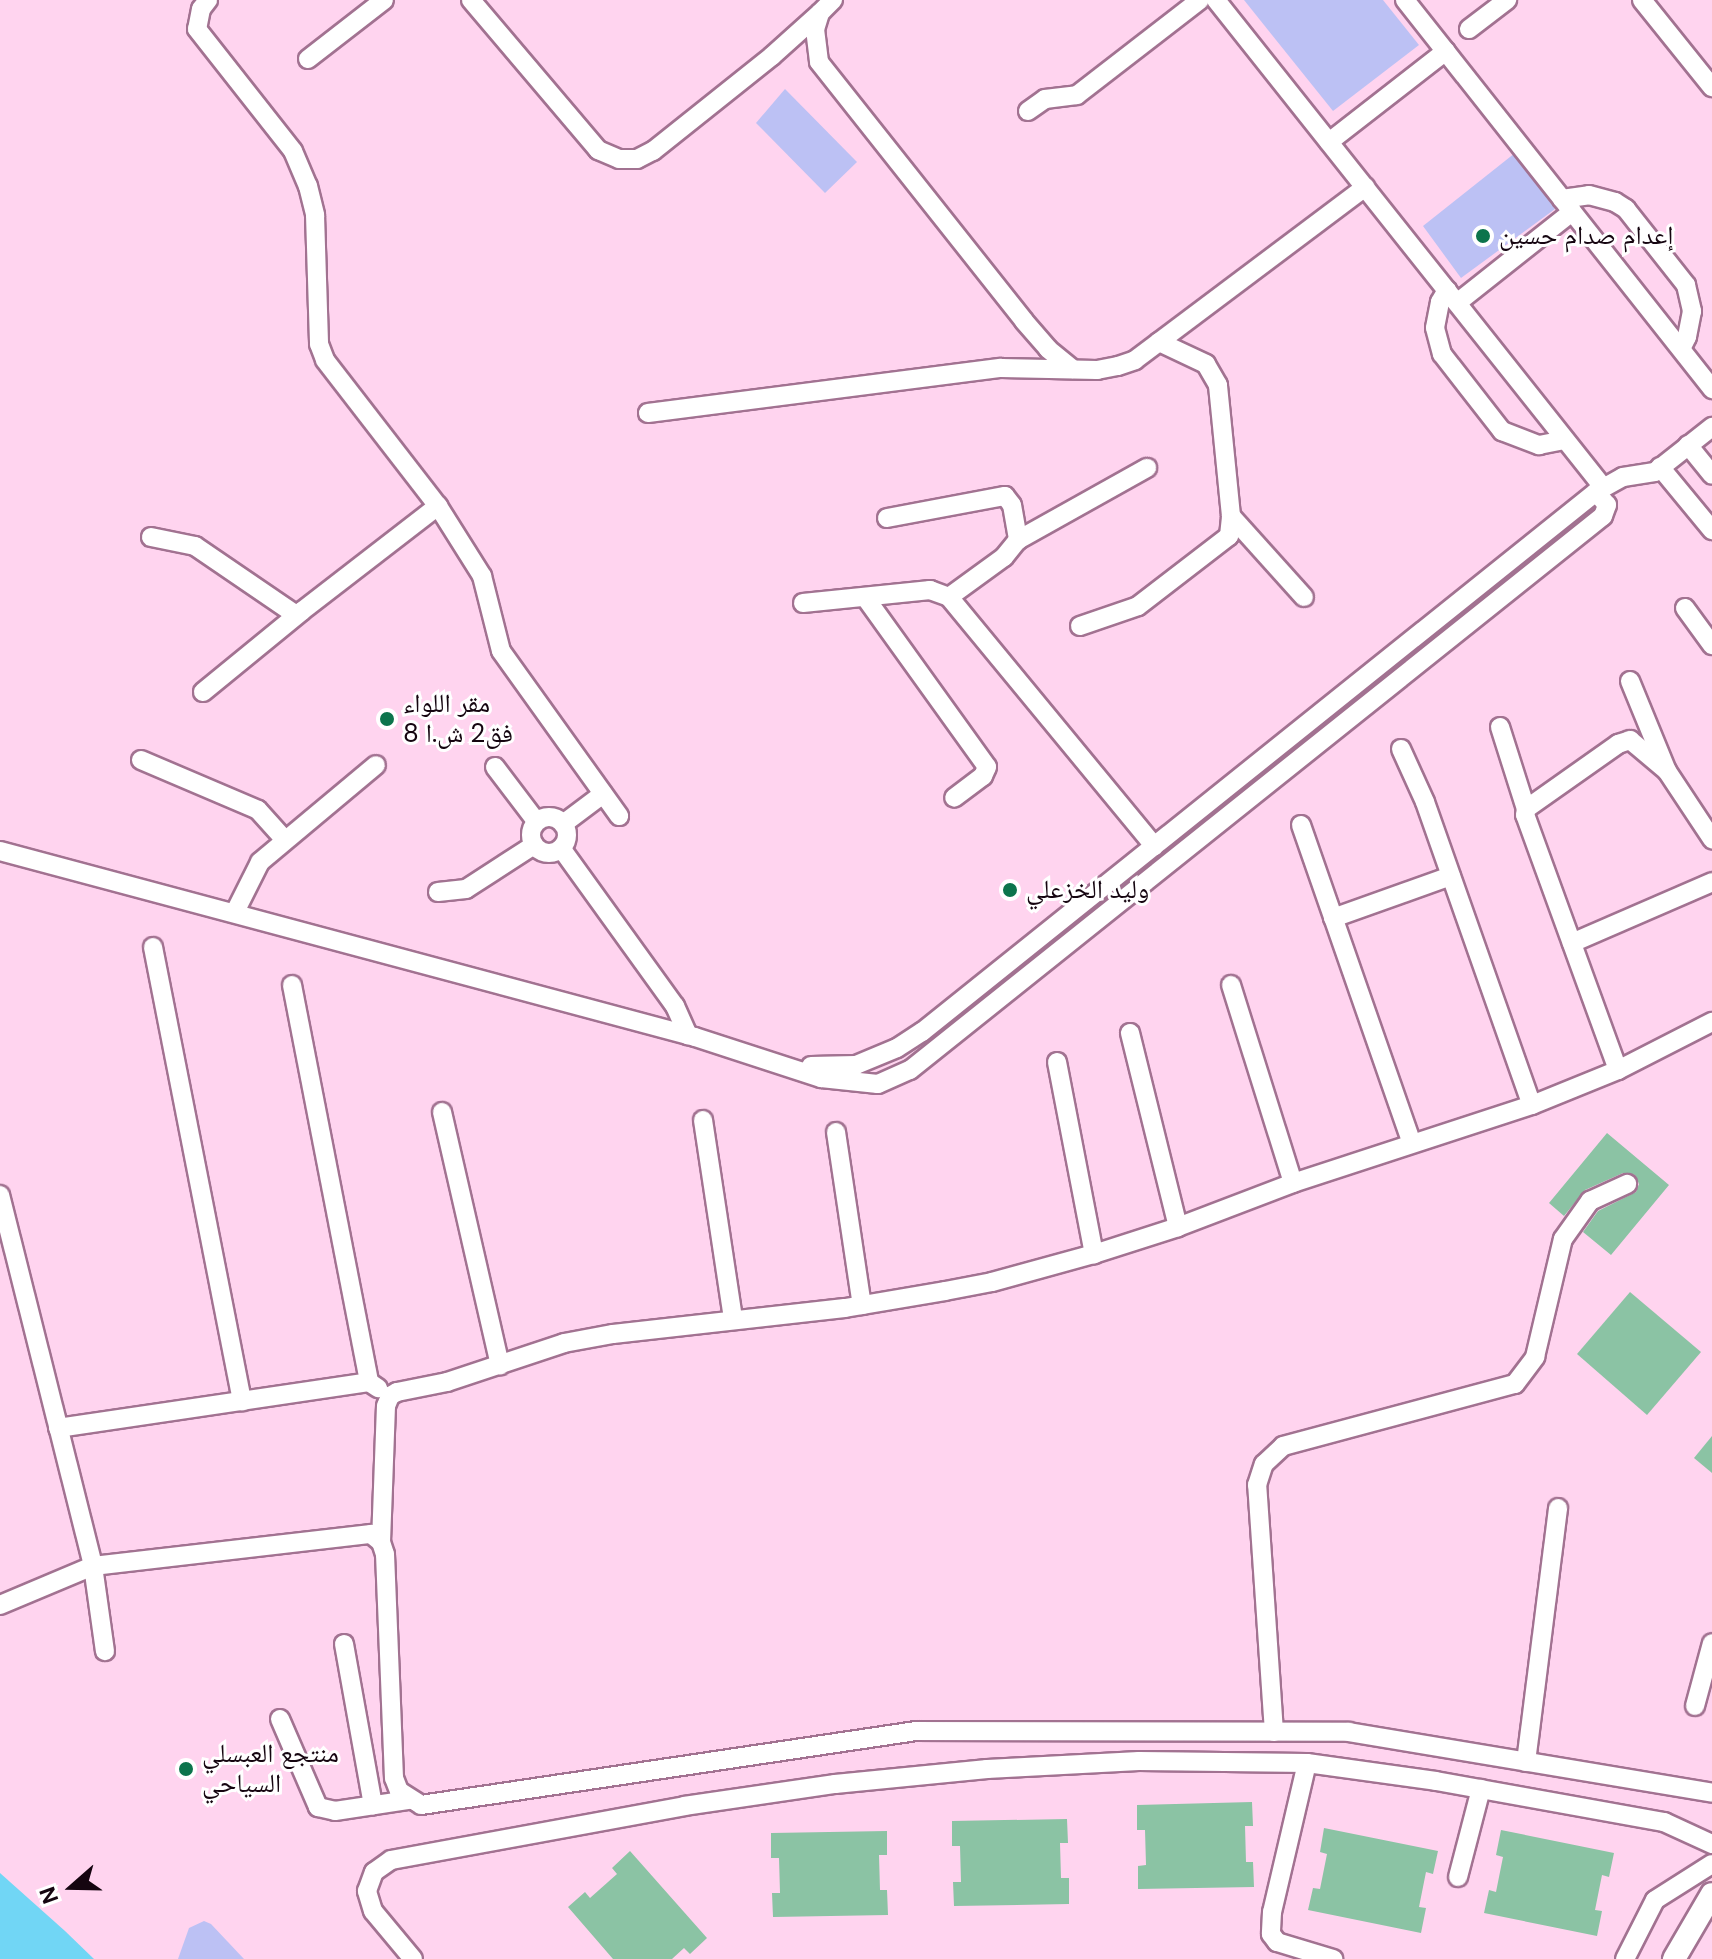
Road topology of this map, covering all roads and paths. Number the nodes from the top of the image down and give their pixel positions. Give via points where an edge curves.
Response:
1 (208, 0) edge
2 (384, 0) edge
3 (471, 0) edge
4 (1200, 0) edge
5 (1216, 0) edge
6 (1405, 0) edge
7 (1507, 0) edge
8 (1642, 0) edge
9 (826, 6) edge
10 (1469, 29) dead end
11 (1446, 51) junction
12 (308, 59) dead end
13 (1712, 87) edge
14 (1028, 111) dead end
15 (1329, 142) junction
16 (1365, 187) junction
17 (1567, 205) junction
18 (1452, 297) junction
19 (1159, 342) junction
20 (1681, 349) junction
21 (1073, 369) junction
22 (1712, 389) edge
23 (648, 413) dead end
24 (1712, 427) edge
25 (1565, 440) junction
26 (1688, 445) junction
27 (1660, 467) junction
28 (1147, 468) dead end
29 (1712, 475) edge
30 (1600, 489) junction
31 (438, 506) junction
32 (1231, 516) junction
33 (887, 518) dead end
34 (1712, 530) edge
35 (151, 537) dead end
36 (1018, 540) junction
37 (865, 597) junction
38 (949, 597) junction
39 (1304, 597) dead end
40 (803, 603) dead end
41 (1685, 608) dead end
42 (296, 615) junction
43 (1080, 626) dead end
44 (1712, 645) edge
45 (1630, 681) dead end
46 (203, 692) dead end
47 (1500, 727) dead end
48 (1401, 749) dead end
49 (141, 760) dead end
50 (376, 765) dead end
51 (495, 767) dead end
52 (1667, 771) junction
53 (603, 794) junction
54 (954, 798) dead end
55 (1526, 809) junction
56 (619, 816) dead end
57 (536, 821) junction
58 (563, 824) junction
59 (1301, 825) dead end
60 (1708, 828) edge
61 (285, 840) junction
62 (534, 845) junction
63 (1154, 846) junction
64 (561, 848) junction
65 (0, 851) edge
66 (1451, 876) junction
67 (1712, 882) edge
68 (438, 892) dead end
69 (235, 912) junction
70 (1333, 918) junction
71 (1572, 943) junction
72 (153, 947) dead end
73 (292, 985) dead end
74 (1231, 985) dead end
75 (1712, 1022) edge
76 (1130, 1033) dead end
77 (688, 1035) junction
78 (772, 1060) junction
79 (1057, 1062) dead end
80 (1618, 1070) junction
81 (1532, 1105) junction
82 (442, 1112) dead end
83 (703, 1120) dead end
84 (836, 1132) dead end
85 (1412, 1143) junction
86 (1293, 1183) junction
87 (1627, 1184) dead end
88 (0, 1195) edge
89 (1178, 1227) junction
90 (1094, 1254) junction
91 (862, 1305) junction
92 (733, 1319) junction
93 (500, 1365) junction
94 (369, 1382) junction
95 (390, 1396) junction
96 (242, 1401) junction
97 (58, 1428) junction
98 (1558, 1508) dead end
99 (381, 1542) junction
100 (93, 1566) junction
101 (0, 1605) edge
102 (1712, 1643) edge
103 (344, 1644) dead end
104 (105, 1651) dead end
105 (1695, 1706) dead end
106 (280, 1719) dead end
107 (1274, 1732) junction
108 (1526, 1762) junction
109 (1307, 1763) junction
110 (1481, 1789) junction
111 (1712, 1793) edge
112 (409, 1800) junction
113 (373, 1805) junction
114 (1712, 1844) edge
115 (1712, 1864) edge
116 (1458, 1877) dead end
117 (1712, 1894) edge
118 (413, 1959) edge
119 (1333, 1959) edge
120 (1625, 1959) edge
121 (1674, 1959) edge

1 - 31 street via 197,29 293,151 308,186 315,215 319,344 325,360
2 - 12 street
3 - 9 street via 598,150 619,159 637,159 653,151
4 - 14 street via 1077,95 1045,99
5 - 15 street
6 - 11 street
7 - 10 street
8 - 13 street
9 - 21 street via 815,29 819,62 1024,321
11 - 15 street
11 - 17 street
15 - 16 street
16 - 18 street
16 - 19 street
17 - 18 street
17 - 20 street
17 - 20 street via 1589,195 1626,209 1686,285 1692,311
18 - 25 street
18 - 25 street via 1440,302 1435,328 1442,354 1502,431 1539,445
19 - 21 street via 1118,366
19 - 32 street via 1206,364 1218,385
20 - 22 street
21 - 23 street via 1001,368
24 - 26 street
25 - 30 street
26 - 27 street
26 - 29 street
27 - 30 street
27 - 34 street
28 - 36 street
30 - 63 street
30 - 78 street via 1607,505 1603,516 910,1070 893,1080 859,1085
31 - 42 street
31 - 53 street via 482,576 501,651
32 - 39 street
32 - 43 street via 1229,536 1138,606
33 - 36 street via 1005,496 1012,505
35 - 42 street via 195,546
36 - 38 street via 1004,557
37 - 38 street via 930,590
37 - 40 street
37 - 54 street via 987,767
38 - 63 street
41 - 44 street
42 - 46 street
45 - 52 street
47 - 55 street
48 - 66 street
49 - 61 street via 258,810
50 - 61 street
51 - 57 street
52 - 55 street via 1630,740
52 - 60 street
53 - 56 street
53 - 58 street
55 - 71 street
57 - 58 street via 555,818
57 - 62 street
58 - 64 street via 567,832
59 - 70 street
61 - 69 street via 260,862
62 - 64 street via 552,853
62 - 68 street via 466,889
63 - 78 street via 897,1048 837,1068
64 - 77 street via 675,1006
65 - 69 street
66 - 70 street
66 - 81 street
67 - 71 street
69 - 77 street
70 - 85 street
71 - 80 street
72 - 96 street
73 - 94 street
74 - 86 street
75 - 80 street
76 - 89 street
77 - 78 street
79 - 90 street
80 - 81 street
81 - 85 street
82 - 93 street
83 - 92 street
84 - 91 street
85 - 86 street
86 - 89 street
87 - 107 street via 1590,1201 1563,1239 1535,1357 1515,1384 1283,1446 1264,1464 1257,1485
88 - 97 street
89 - 90 street
90 - 91 street via 992,1282
91 - 92 street
92 - 93 street via 564,1343
93 - 95 street
94 - 95 street
94 - 96 street
95 - 99 street
96 - 97 street
97 - 100 street
98 - 108 street
99 - 100 street via 371,1534
99 - 112 street via 392,1763 399,1791
100 - 101 street
100 - 104 street
102 - 105 street
103 - 113 street
106 - 113 street via 318,1807 335,1811
107 - 108 street via 1349,1732
107 - 112 street via 916,1731 435,1805
108 - 111 street
109 - 110 street
109 - 118 street via 1139,1761 835,1784 391,1860 374,1872 367,1891 373,1911
109 - 119 street via 1271,1934 1277,1942
110 - 114 street via 1664,1822
110 - 116 street
112 - 113 street
115 - 120 street via 1655,1900
117 - 121 main road

